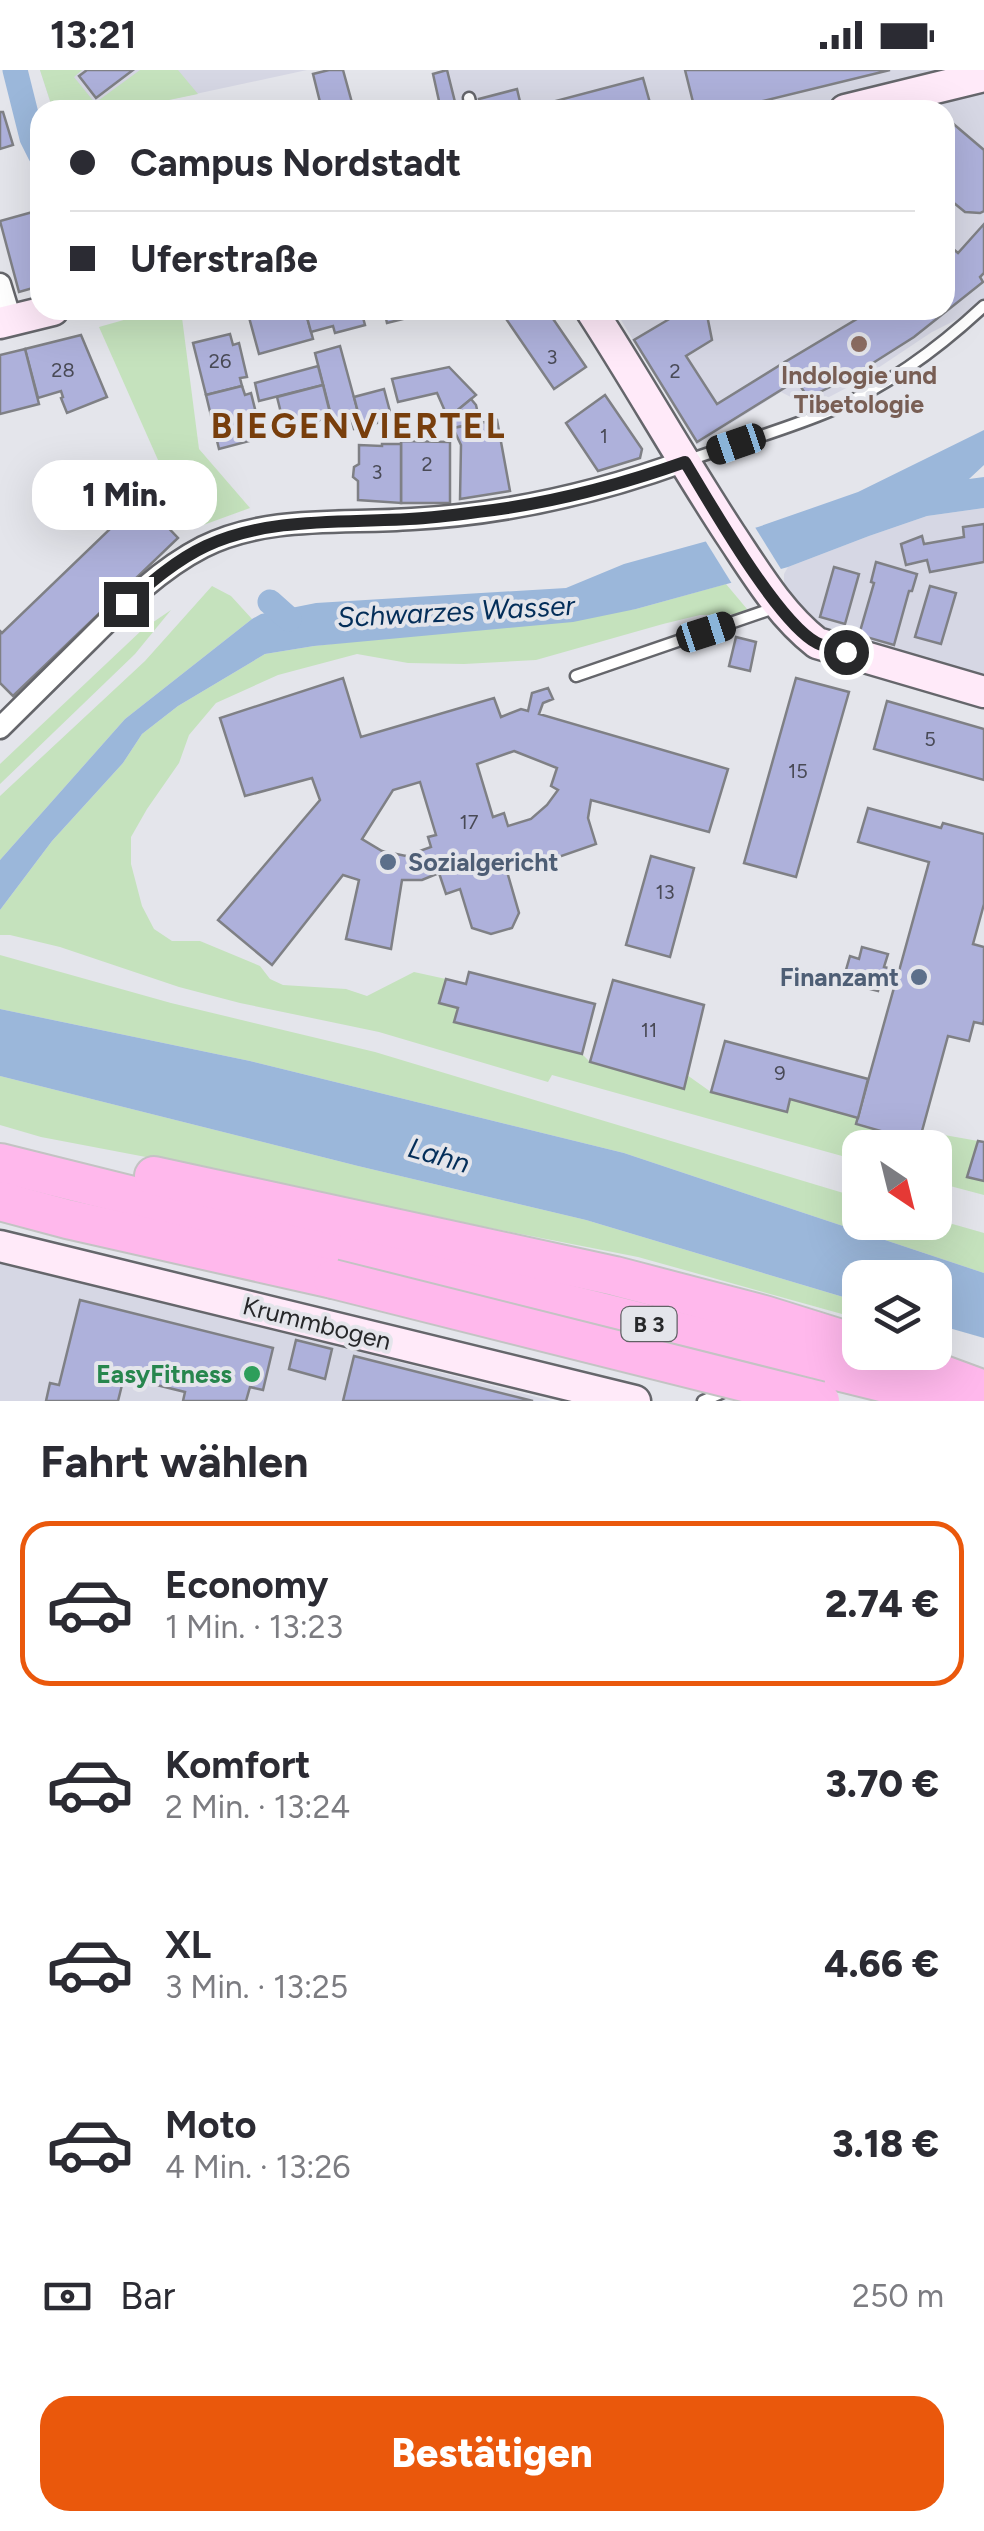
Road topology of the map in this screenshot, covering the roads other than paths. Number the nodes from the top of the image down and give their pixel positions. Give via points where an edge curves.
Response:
1 (984, 76) edge
2 (886, 100) edge
3 (0, 284) edge
4 (984, 306) edge
5 (30, 315) edge
6 (598, 320) edge
7 (5, 321) edge
8 (695, 458) junction
9 (781, 607) junction
10 (576, 676) dead end
11 (984, 692) edge
12 (0, 728) edge
13 (0, 1142) edge
14 (0, 1163) edge
15 (0, 1201) edge
16 (0, 1246) edge
17 (340, 1248) junction
18 (842, 1339) edge
19 (930, 1370) edge
20 (770, 1373) dead end
21 (984, 1390) edge
22 (634, 1401) edge
23 (703, 1401) edge
24 (820, 1401) edge
25 (958, 1401) edge

1 - 2 main road
3 - 7 street
4 - 8 lane via 954,335 870,391
5 - 7 main road
6 - 8 main road
8 - 9 main road via 714,510
8 - 12 street via 540,503 289,525 206,546 126,604
9 - 10 lane
9 - 11 main road via 817,643
13 - 17 highway, B 3
14 - 17 highway, B 3
15 - 17 highway, B 3 via 67,1219
16 - 22 main road, Krummbogen
17 - 18 highway, B 3 via 632,1280
17 - 24 highway, B 3, bridge
17 - 25 highway, B 3
19 - 21 highway
20 - 23 lane

